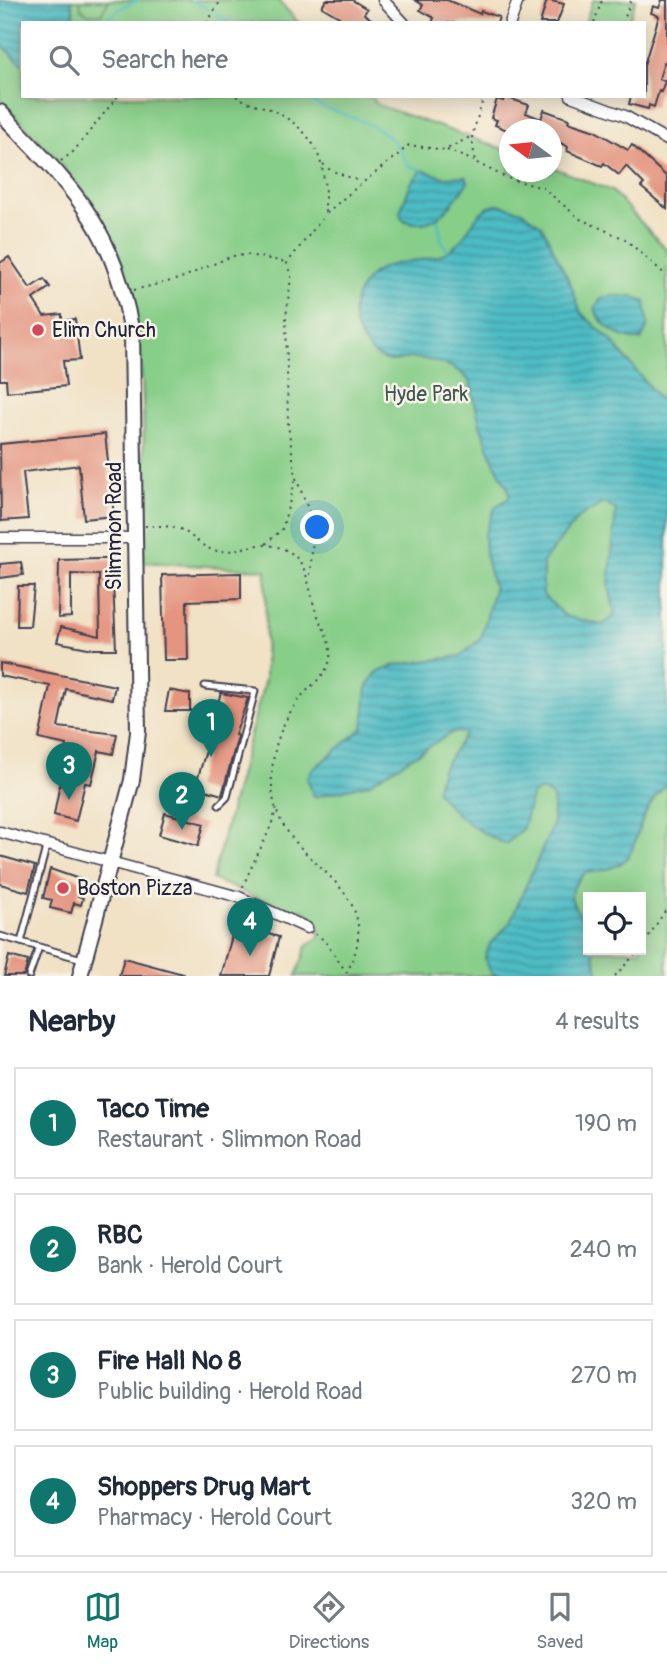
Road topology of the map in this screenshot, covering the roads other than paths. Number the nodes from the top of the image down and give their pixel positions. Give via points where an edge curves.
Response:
1 (383, 0) edge
2 (518, 0) edge
3 (402, 21) edge
4 (511, 21) edge
5 (576, 98) edge
6 (0, 112) edge
7 (665, 134) edge
8 (134, 532) junction
9 (0, 537) edge
10 (205, 686) dead end
11 (219, 805) dead end
12 (0, 832) edge
13 (47, 845) junction
14 (111, 862) junction
15 (307, 928) road end
16 (0, 936) edge
17 (21, 942) junction
18 (39, 947) junction
19 (85, 960) junction
20 (29, 976) edge
21 (80, 976) edge

1 - 3 street
2 - 4 street
5 - 7 street
6 - 8 street, Slimmon Road via 72,188 97,224 125,291 132,334
8 - 9 street
8 - 14 street, Slimmon Road via 138,732 132,780
10 - 11 lane via 255,691 227,797
12 - 13 street
13 - 14 street
13 - 17 lane
14 - 15 street via 239,897
14 - 19 street, Slimmon Road
16 - 17 lane
17 - 18 lane
18 - 19 lane
18 - 20 lane
19 - 21 street, Slimmon Road

